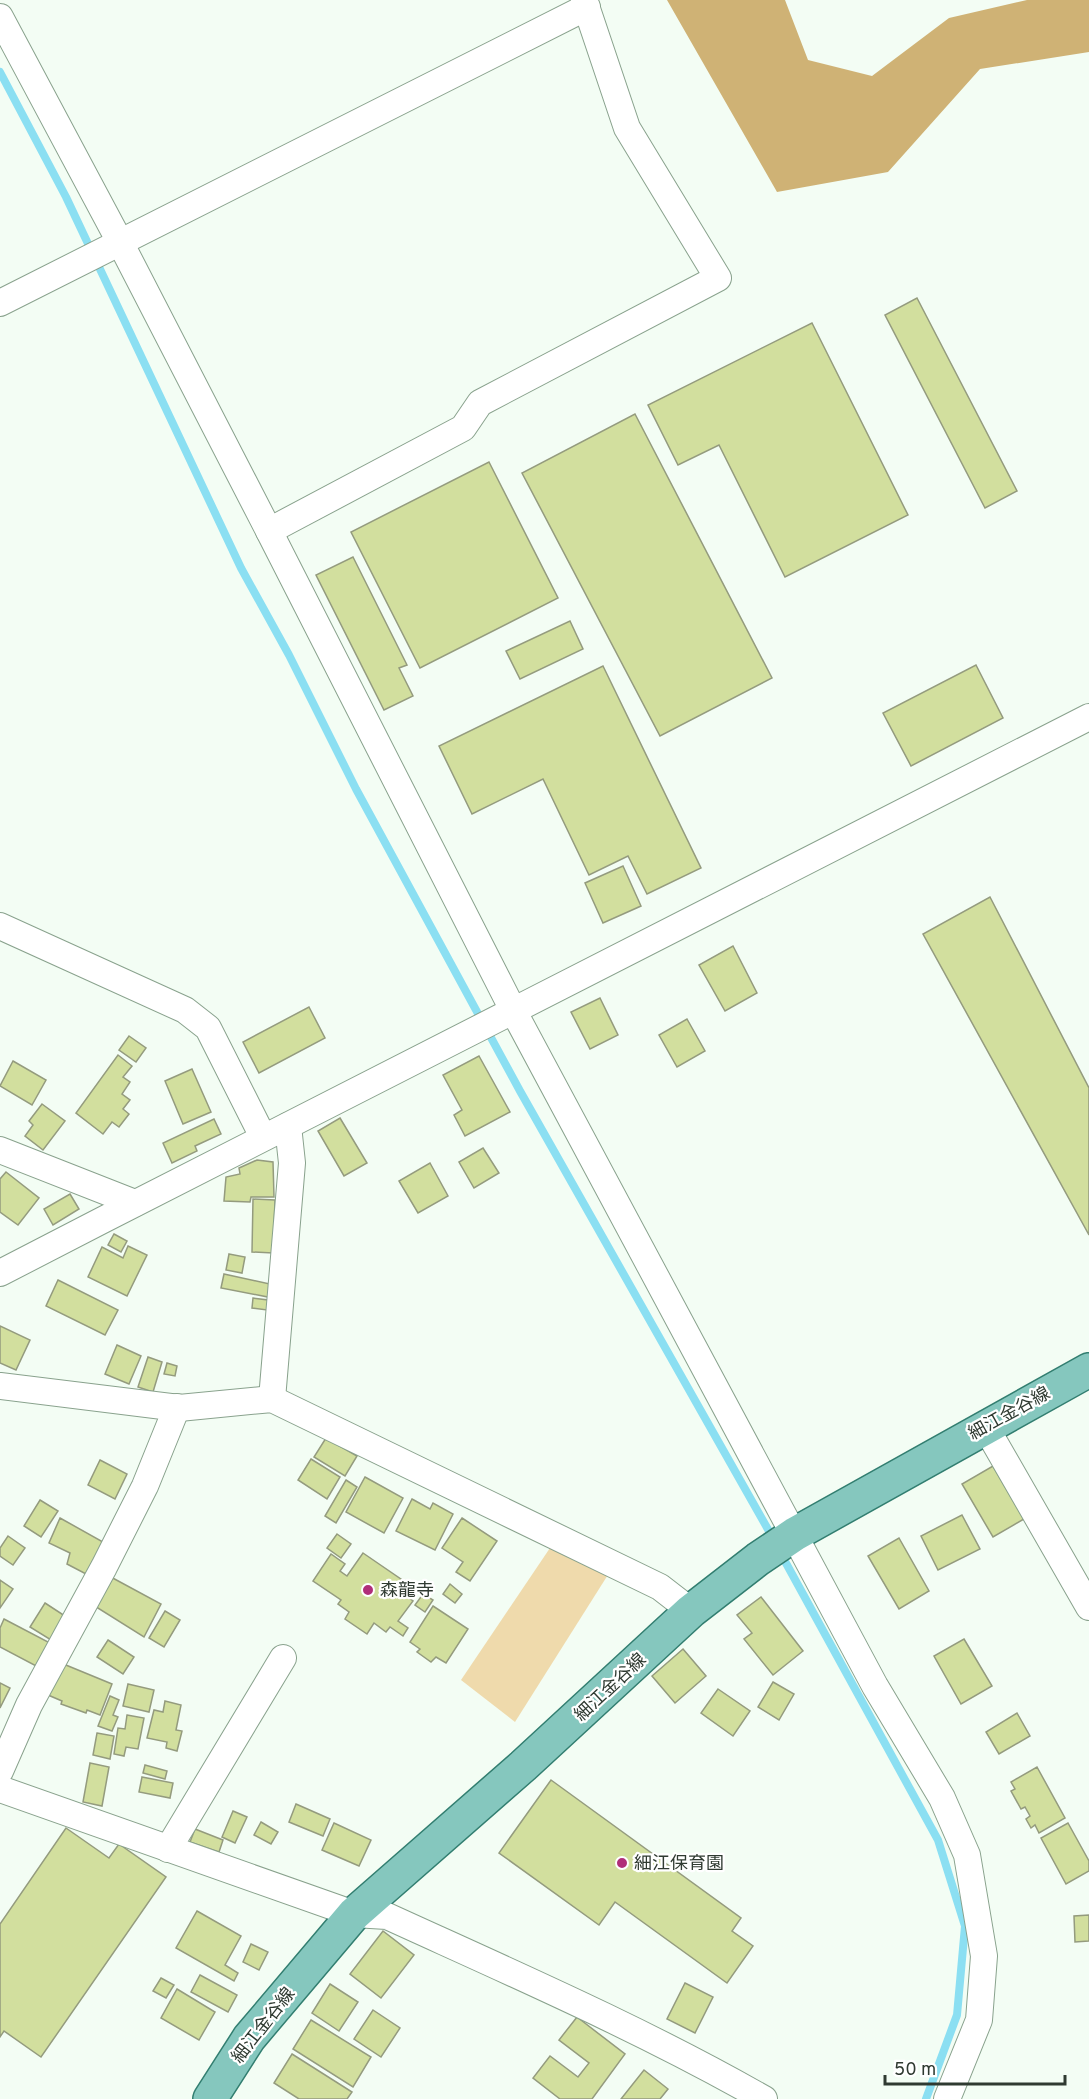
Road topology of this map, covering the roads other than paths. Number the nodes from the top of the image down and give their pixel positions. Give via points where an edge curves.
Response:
1 (586, 4) edge
2 (0, 17) edge
3 (115, 247) junction
4 (0, 303) edge
5 (269, 531) junction
6 (1089, 717) edge
7 (0, 926) edge
8 (506, 1015) junction
9 (288, 1126) junction
10 (263, 1137) junction
11 (0, 1149) edge
12 (135, 1203) junction
13 (0, 1273) edge
14 (1089, 1370) edge
15 (0, 1386) edge
16 (272, 1399) junction
17 (177, 1407) junction
18 (985, 1426) junction
19 (792, 1536) junction
20 (1089, 1607) edge
21 (691, 1611) junction
22 (283, 1658) dead end
23 (0, 1771) edge
24 (0, 1789) edge
25 (168, 1849) junction
26 (354, 1914) junction
27 (210, 2099) edge
28 (764, 2099) edge
29 (947, 2099) edge

1 - 3 street
1 - 5 street via 627,128 718,278 480,403 463,428
2 - 3 street
3 - 4 street
3 - 5 street
5 - 8 street
6 - 8 street
7 - 10 street via 185,1010 201,1022 208,1028
8 - 9 street
8 - 19 street
9 - 10 street
9 - 16 street via 292,1163
10 - 12 street
11 - 12 street
12 - 13 street
14 - 18 main road, 細江金谷線
15 - 17 street
16 - 17 street
16 - 21 street via 660,1587
17 - 23 street via 145,1486 29,1705
18 - 19 main road, 細江金谷線
18 - 20 street
19 - 21 main road, 細江金谷線
19 - 29 street via 942,1798 967,1855 984,1956 979,2020
21 - 26 main road, 細江金谷線 via 523,1767
22 - 25 street
24 - 25 street
25 - 26 street
26 - 27 main road, 細江金谷線 via 249,2038
26 - 28 street via 387,1916 619,2023

